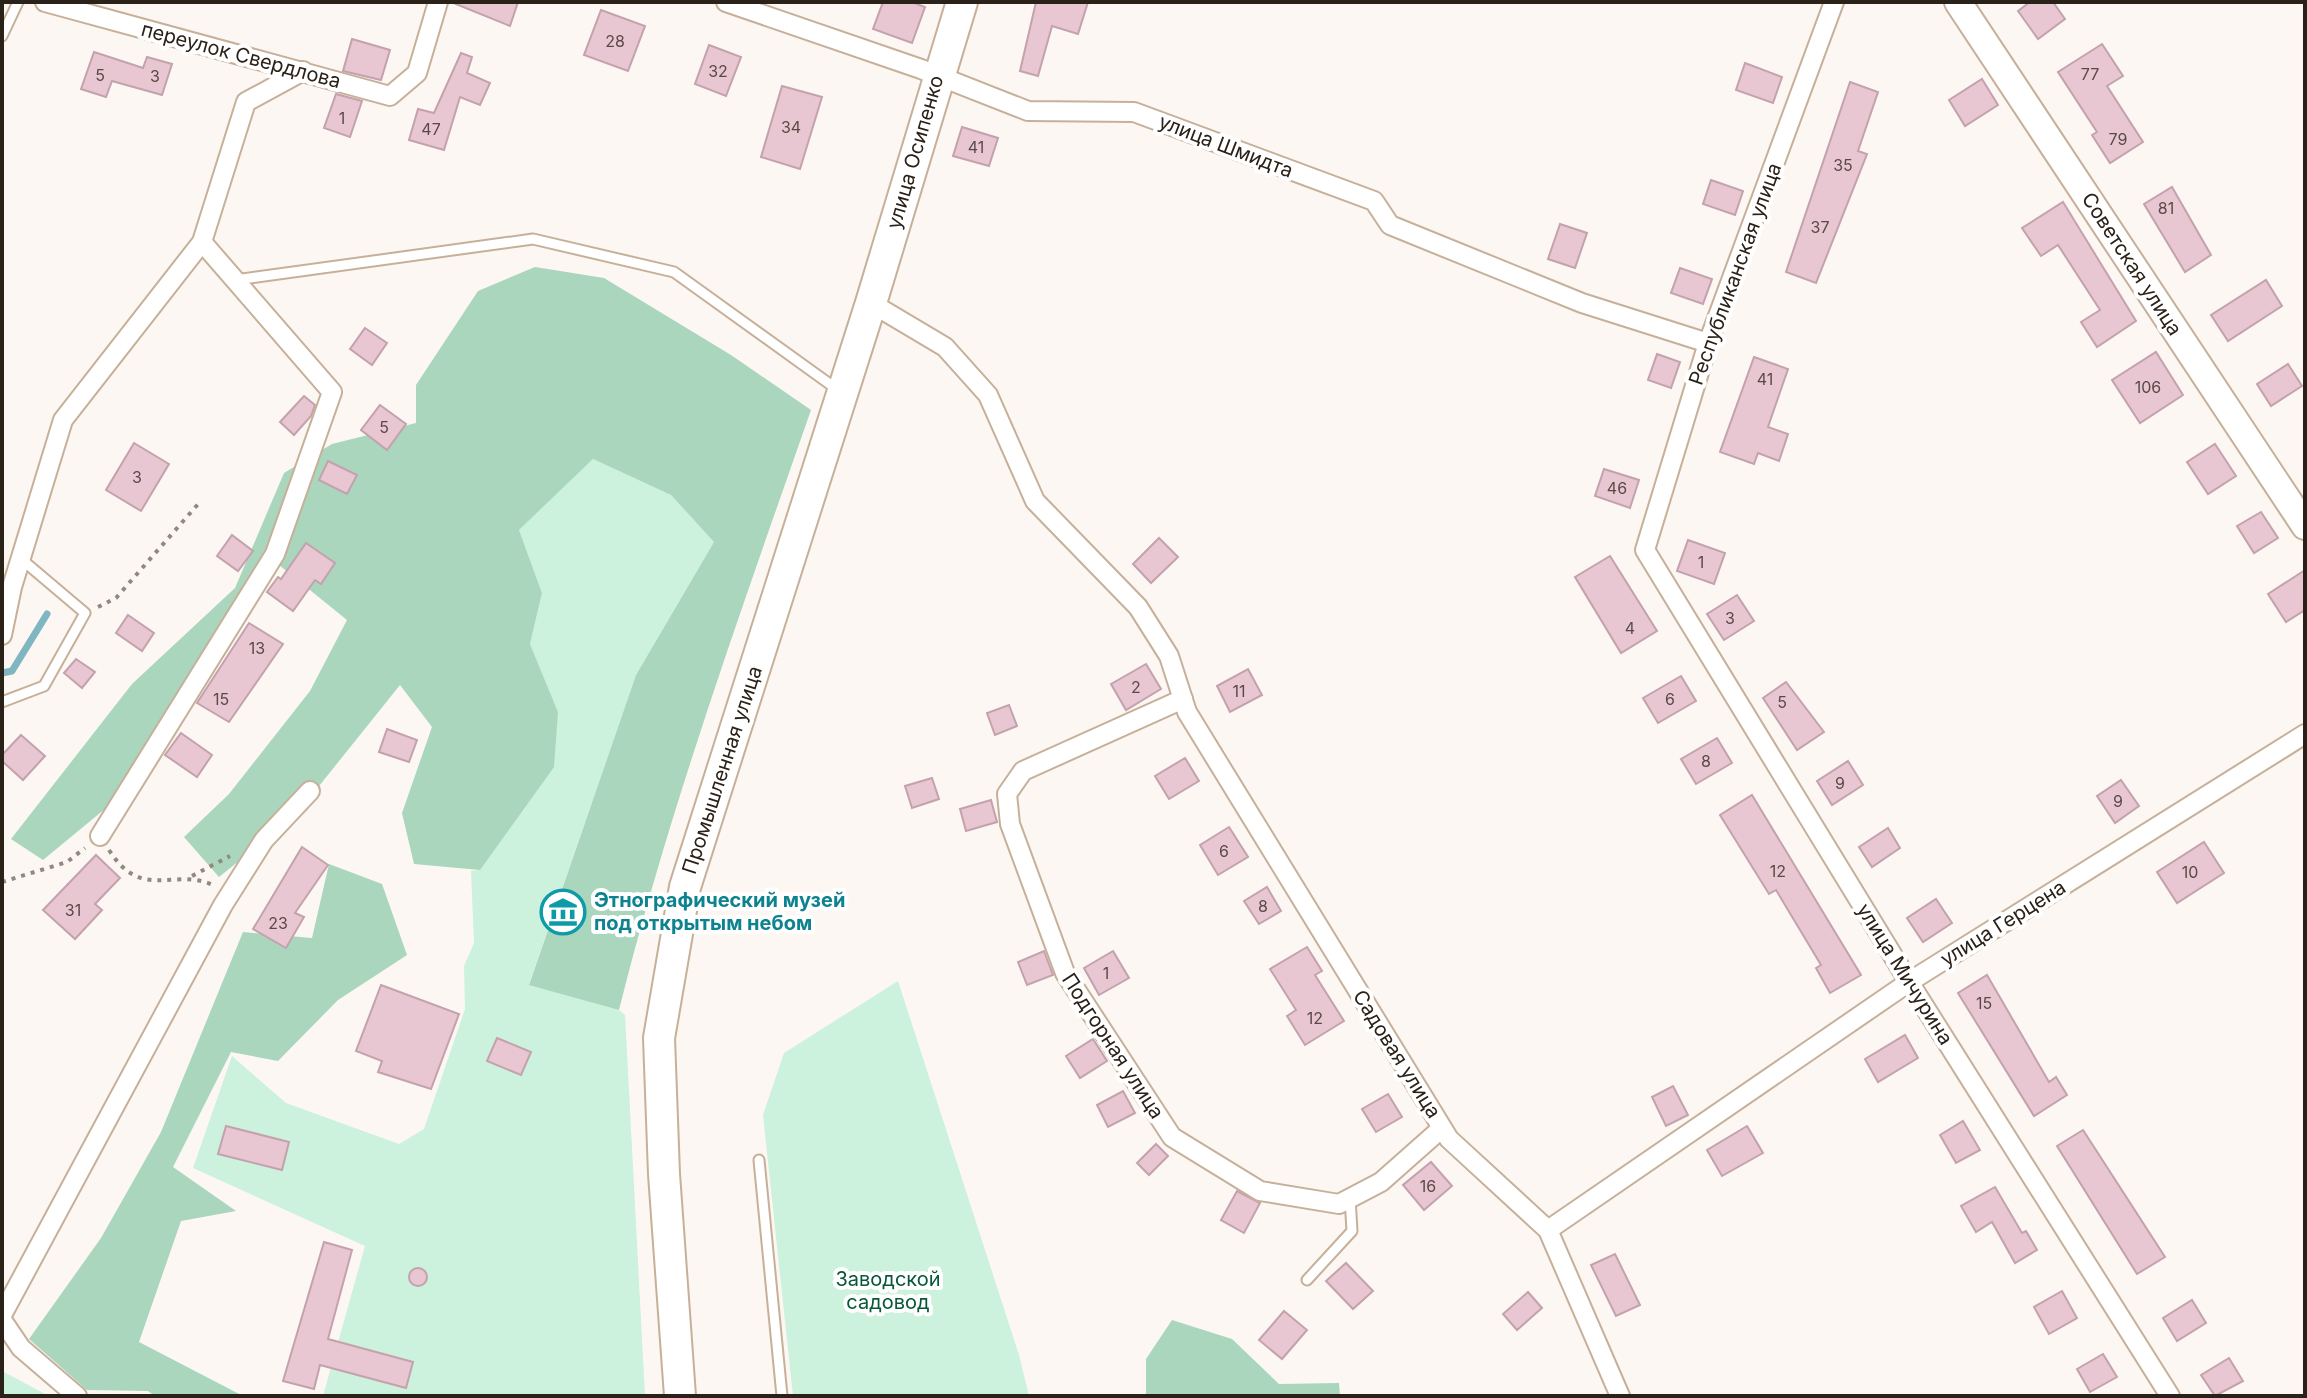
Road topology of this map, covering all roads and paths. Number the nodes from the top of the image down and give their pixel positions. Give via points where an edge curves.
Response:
1 (18, 2) edge
2 (45, 2) edge
3 (438, 2) edge
4 (726, 2) edge
5 (962, 2) edge
6 (1834, 2) edge
7 (1958, 2) edge
8 (2, 36) edge
9 (303, 71) junction
10 (937, 76) junction
11 (202, 242) junction
12 (235, 280) junction
13 (871, 303) junction
14 (1708, 343) junction
15 (842, 392) junction
16 (199, 503) dead end
17 (2305, 526) edge
18 (1645, 550) joint
19 (20, 558) junction
20 (85, 613) junction
21 (2, 635) edge
22 (1183, 699) junction
23 (2, 702) edge
24 (2305, 734) edge
25 (310, 791) dead end
26 (100, 836) joint
27 (125, 870) dead end
28 (2, 882) edge
29 (212, 884) dead end
30 (1909, 982) junction
31 (1442, 1128) junction
32 (759, 1160) dead end
33 (1350, 1198) junction
34 (1548, 1230) junction
35 (1307, 1280) dead end
36 (2, 1318) edge
37 (77, 1396) edge
38 (680, 1396) edge
39 (782, 1396) edge
40 (1620, 1396) edge
41 (2170, 1396) edge

1 - 8 lane
2 - 9 street, переулок Свердлова
3 - 9 street, переулок Свердлова via 417,73 390,96
4 - 10 street, улица Шмидта
5 - 10 main road, улица Осипенко
6 - 14 street, Республиканская улица
7 - 17 street, Советская улица
9 - 11 street via 246,102
10 - 13 main road, улица Осипенко
10 - 14 street, улица Шмидта via 1028,111 1134,112 1374,201 1390,225 1582,303
11 - 12 street
11 - 19 street via 63,420
12 - 15 lane via 533,239 674,272
12 - 26 street via 332,392 275,554
13 - 15 main road, Промышленная улица
13 - 22 street, Садовая улица via 945,347 988,395 1035,501 1138,607 1169,656
14 - 18 street, Республиканская улица
15 - 38 main road, Промышленная улица via 685,887 659,1038
16 - 20 path via 116,598
18 - 30 street, улица Мичурина
19 - 20 lane
19 - 21 street
20 - 23 lane via 44,686
22 - 31 street, Садовая улица
22 - 33 street, Подгорная улица via 1023,771 1007,794 1010,824 1065,973 1172,1137 1260,1191 1339,1204
24 - 30 street, улица Герцена
25 - 36 street via 264,840 208,934
26 - 28 path via 67,862
27 - 29 path via 164,883 190,878
30 - 34 street, улица Герцена
30 - 41 street, улица Мичурина
31 - 33 street, Подгорная улица via 1381,1182
31 - 34 street, Садовая улица
32 - 39 lane
33 - 35 lane via 1352,1231
34 - 40 street, Садовая улица
36 - 37 street via 21,1348

